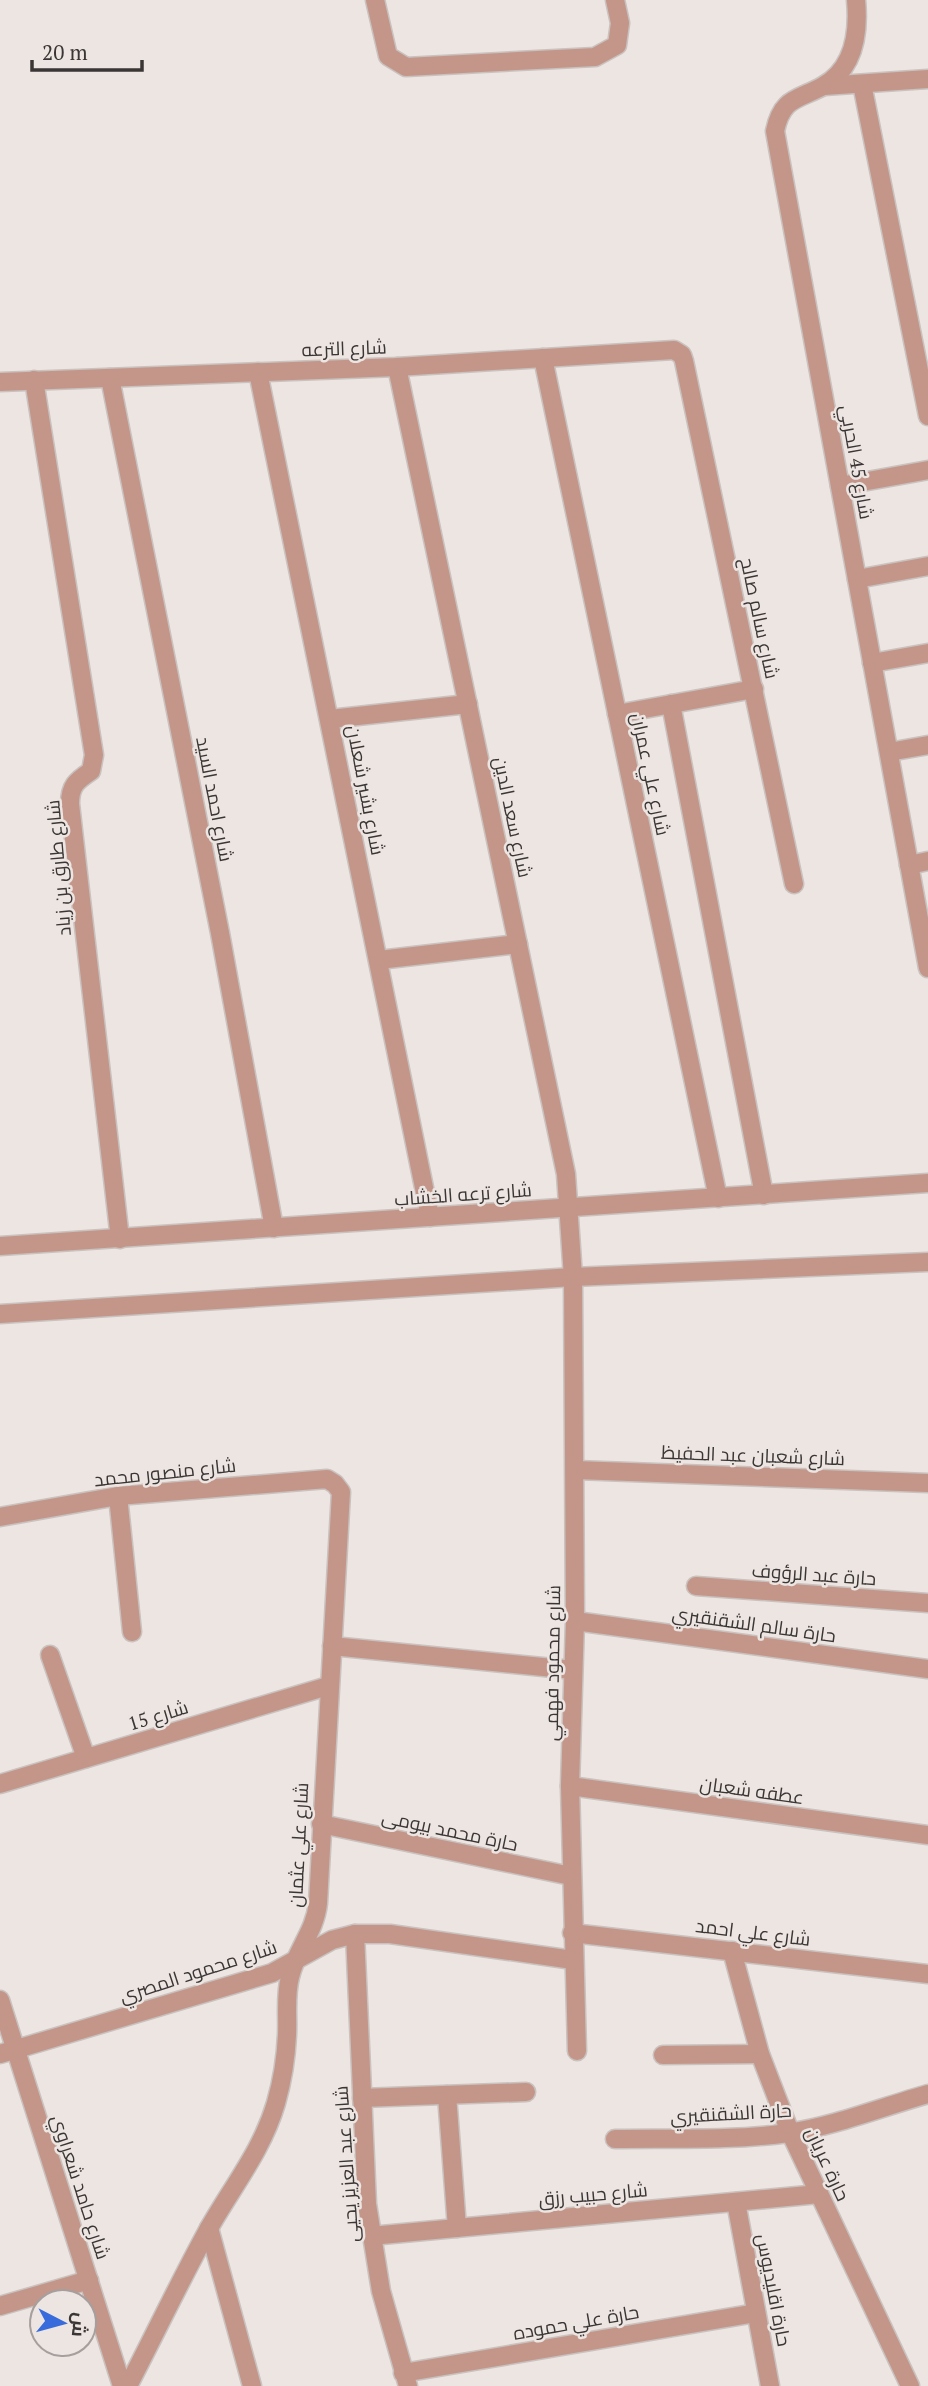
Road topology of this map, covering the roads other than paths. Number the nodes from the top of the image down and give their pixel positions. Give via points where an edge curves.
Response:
1 (374, 0) edge
2 (615, 0) edge
3 (856, 0) edge
4 (928, 79) edge
5 (862, 84) junction
6 (824, 86) junction
7 (543, 358) junction
8 (684, 361) joint
9 (397, 367) junction
10 (258, 372) junction
11 (110, 378) junction
12 (34, 380) junction
13 (0, 382) edge
14 (928, 416) edge
15 (928, 470) edge
16 (840, 486) junction
17 (928, 566) edge
18 (857, 579) junction
19 (928, 653) edge
20 (872, 663) junction
21 (754, 689) junction
22 (468, 704) junction
23 (671, 704) junction
24 (617, 714) junction
25 (330, 719) junction
26 (928, 745) edge
27 (889, 752) junction
28 (928, 862) edge
29 (909, 865) junction
30 (794, 884) dead end
31 (518, 944) junction
32 (379, 960) junction
33 (928, 968) edge
34 (928, 1183) edge
35 (764, 1195) junction
36 (718, 1198) junction
37 (569, 1208) junction
38 (430, 1217) junction
39 (274, 1228) junction
40 (120, 1239) junction
41 (0, 1246) edge
42 (928, 1262) edge
43 (573, 1277) junction
44 (0, 1314) edge
45 (576, 1470) junction
46 (928, 1483) edge
47 (335, 1484) joint
48 (118, 1496) junction
49 (0, 1517) edge
50 (696, 1586) dead end
51 (928, 1603) edge
52 (575, 1621) junction
53 (132, 1632) dead end
54 (332, 1646) junction
55 (50, 1655) dead end
56 (928, 1669) edge
57 (573, 1671) junction
58 (328, 1686) junction
59 (86, 1758) junction
60 (0, 1784) edge
61 (570, 1786) junction
62 (321, 1824) junction
63 (928, 1835) edge
64 (571, 1876) junction
65 (572, 1933) junction
66 (355, 1934) junction
67 (732, 1951) junction
68 (573, 1960) junction
69 (295, 1962) junction
70 (928, 1973) edge
71 (0, 2000) edge
72 (8, 2051) edge
73 (577, 2051) dead end
74 (760, 2054) junction
75 (663, 2055) dead end
76 (526, 2092) dead end
77 (928, 2094) edge
78 (447, 2095) junction
79 (362, 2098) junction
80 (790, 2132) junction
81 (615, 2139) dead end
82 (819, 2194) junction
83 (736, 2202) junction
84 (209, 2228) junction
85 (457, 2228) junction
86 (371, 2236) junction
87 (89, 2280) junction
88 (0, 2306) edge
89 (756, 2313) junction
90 (405, 2379) edge
91 (122, 2386) edge
92 (128, 2386) edge
93 (252, 2386) edge
94 (770, 2386) edge
95 (911, 2386) edge

1 - 2 street via 388,56 406,67 595,57 617,45 620,23
3 - 6 street, شارع 45 الحربي via 853,48 842,71
4 - 5 street
5 - 6 street
5 - 14 street
6 - 16 street, شارع 45 الحربي via 787,104 775,131
7 - 8 street, شارع الترعه via 674,350
7 - 9 street, شارع الترعه
7 - 24 street, شارع علي عمران
8 - 21 street, شارع سالم صالح
9 - 10 street, شارع الترعه
9 - 22 street, شارع سعد الدين
10 - 11 street, شارع الترعه
10 - 25 street, شارع بشير شعلان
11 - 12 street, شارع الترعه
11 - 39 street, شارع احمد السيد
12 - 13 street, شارع الترعه
12 - 40 street, شارع طارق بن زياد via 94,755 91,771 72,786 70,804
15 - 16 street
16 - 18 street, شارع 45 الحربي
17 - 18 street
18 - 20 street, شارع 45 الحربي
19 - 20 street
20 - 27 street, شارع 45 الحربي
21 - 23 street
21 - 30 street, شارع سالم صالح
22 - 25 street
22 - 31 street, شارع سعد الدين
23 - 24 street
23 - 35 street
24 - 36 street, شارع علي عمران
25 - 32 street, شارع بشير شعلان
26 - 27 street
27 - 29 street, شارع 45 الحربي
28 - 29 street
29 - 33 street, شارع 45 الحربي
31 - 32 street
31 - 37 street, شارع سعد الدين via 566,1174
32 - 38 street, شارع بشير شعلان
34 - 35 street, شارع ترعه الخشاب
35 - 36 street, شارع ترعه الخشاب
36 - 37 street, شارع ترعه الخشاب
37 - 38 street, شارع ترعه الخشاب
37 - 43 street, شارع سعد الدين
38 - 39 street, شارع ترعه الخشاب
39 - 40 street, شارع ترعه الخشاب
40 - 41 street, شارع ترعه الخشاب
42 - 43 street
43 - 44 street
43 - 45 street, شارع محمود فهمي
45 - 46 street, شارع شعبان عبد الحفيظ
45 - 52 street, شارع محمود فهمي
47 - 48 street, شارع منصور محمد via 327,1479
47 - 54 street, شارع علي عثمان via 341,1502
48 - 49 street, شارع منصور محمد
48 - 53 street
50 - 51 street, حارة عبد الرؤوف
52 - 56 street, حارة سالم الشقنقيري
52 - 57 street, شارع محمود فهمي
54 - 57 street
54 - 58 street, شارع علي عثمان
55 - 59 street
57 - 61 street, شارع محمود فهمي
58 - 59 street, شارع 15
58 - 62 street, شارع علي عثمان
59 - 60 street, شارع 15
61 - 63 street, عطفه شعبان
61 - 64 street, شارع محمود فهمي
62 - 64 street, حارة محمد بيومى
62 - 69 street, شارع علي عثمان via 317,1913
64 - 65 street, شارع محمود فهمي
65 - 67 street, شارع علي احمد
65 - 68 street, شارع محمود فهمي
66 - 68 street, شارع محمود المصري via 390,1934
66 - 69 street, شارع محمود المصري via 332,1940
66 - 79 street, شارع عبد العزيز يحيى
67 - 70 street, شارع علي احمد
67 - 74 street, حارة عريان
68 - 73 street, شارع محمود فهمي
69 - 72 street, شارع محمود المصري via 260,1977
69 - 84 street, شارع علي عثمان via 288,1986 286,2048 266,2133
71 - 72 street, شارع حامد شعراوي
72 - 87 street, شارع حامد شعراوي
74 - 75 street
74 - 80 street, حارة عريان
76 - 78 street
77 - 80 street, حارة الشقنقيري
78 - 79 street
78 - 85 street
79 - 86 street, شارع عبد العزيز يحيى
80 - 81 street, حارة الشقنقيري
80 - 82 street, حارة عريان
82 - 83 street, شارع حبيب رزق
82 - 95 street, حارة عريان
83 - 85 street, شارع حبيب رزق
83 - 89 street, حارة اقليديوس
84 - 92 street, شارع علي عثمان
84 - 93 street
85 - 86 street, شارع حبيب رزق
86 - 90 street, شارع عبد العزيز يحيى
87 - 88 street
87 - 91 street, شارع حامد شعراوي
89 - 90 street, حارة علي حموده
89 - 94 street, حارة اقليديوس

